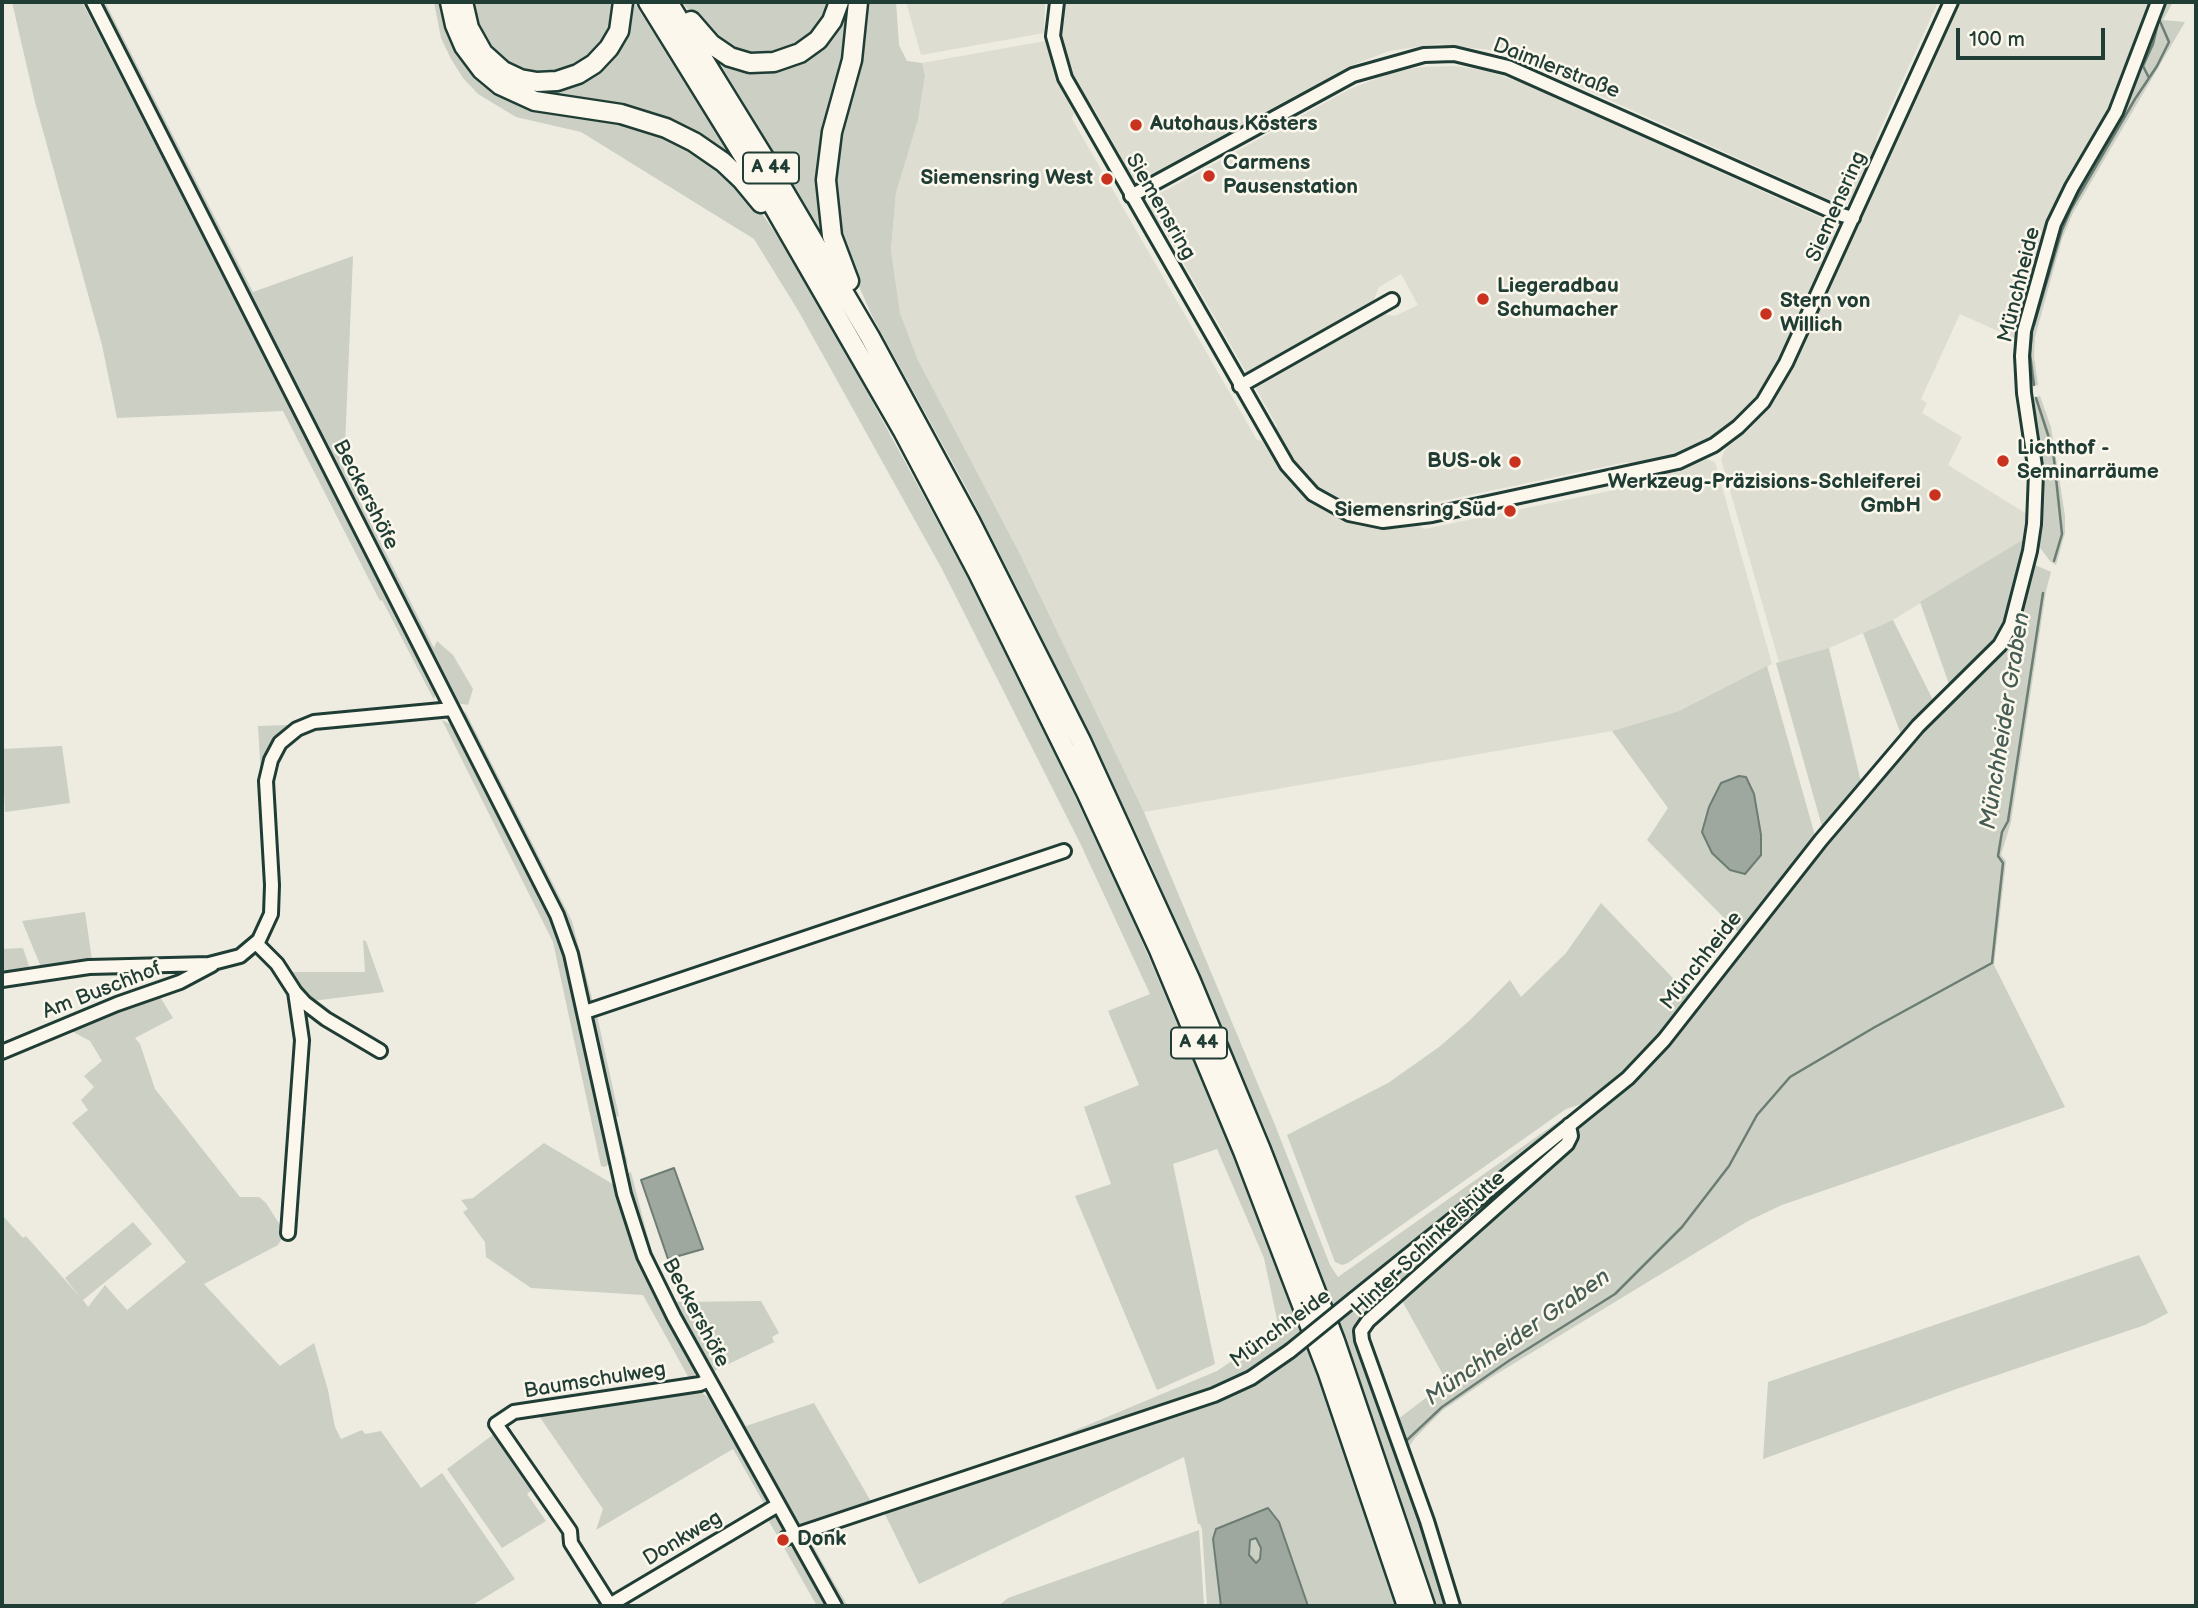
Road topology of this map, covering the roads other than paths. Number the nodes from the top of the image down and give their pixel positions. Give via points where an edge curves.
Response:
1 (93, 2) edge
2 (450, 2) edge
3 (463, 2) edge
4 (623, 2) edge
5 (648, 2) edge
6 (668, 2) edge
7 (678, 2) edge
8 (839, 2) edge
9 (858, 2) edge
10 (1057, 2) edge
11 (1951, 2) edge
12 (2158, 2) edge
13 (1131, 196) junction
14 (1853, 218) junction
15 (827, 298) junction
16 (1392, 300) dead end
17 (870, 337) junction
18 (1240, 386) junction
19 (452, 709) junction
20 (1065, 851) dead end
21 (256, 943) junction
22 (215, 963) junction
23 (2, 980) edge
24 (295, 992) junction
25 (585, 1012) junction
26 (380, 1051) dead end
27 (2, 1052) edge
28 (1569, 1125) junction
29 (288, 1233) dead end
30 (709, 1380) junction
31 (778, 1505) junction
32 (790, 1536) junction
33 (609, 1606) edge
34 (835, 1606) edge
35 (1407, 1606) edge
36 (1425, 1606) edge
37 (1453, 1606) edge

1 - 19 street, Beckershöfe
2 - 15 highway via 466,49 500,85 542,103 654,123 723,162 756,197 803,271
3 - 4 highway via 469,28 483,53 503,71 537,82 568,78 594,64 619,31
5 - 15 highway, A 44
6 - 17 highway, A 44
7 - 8 highway via 715,48 739,60 764,63 790,58 810,46 828,27
9 - 17 highway via 855,43 832,132 826,187 834,242
10 - 13 street, Siemensring via 1053,36 1065,78
11 - 14 street, Siemensring
12 - 28 street, Münchheide via 2116,112 2054,224 2024,331 2024,393 2036,473 2034,524 2011,625 2000,645 1918,726 1821,840 1664,1040 1628,1078
13 - 14 street, Daimlerstraße via 1353,75 1424,55 1454,54 1508,67
13 - 18 street, Siemensring
14 - 18 street, Siemensring via 1786,363 1763,402 1714,445 1678,462 1432,516 1383,521 1349,514 1313,494 1287,465
15 - 35 highway, A 44 via 978,573 1159,950 1308,1320
16 - 18 street
17 - 36 highway, A 44 via 1043,664 1190,979 1335,1341
19 - 21 street via 314,722 280,743 266,781 272,904 269,921
19 - 25 street, Beckershöfe via 561,924
20 - 25 street
21 - 22 street via 240,956
21 - 24 street
22 - 23 street via 89,967
22 - 27 street, Am Buschhof via 184,980
24 - 26 street via 326,1018
24 - 29 street via 302,1040
25 - 30 street, Beckershöfe via 633,1224 657,1286
28 - 32 street, Münchheide, bridge via 1251,1378 1214,1395
28 - 37 street, Hinter Schinkelshütte via 1567,1144 1361,1331
30 - 31 street, Beckershöfe
30 - 33 street, Baumschulweg via 514,1412 495,1424 570,1531 571,1543
31 - 32 street, Beckershöfe
31 - 33 street, Donkweg
32 - 34 street, Beckershöfe

